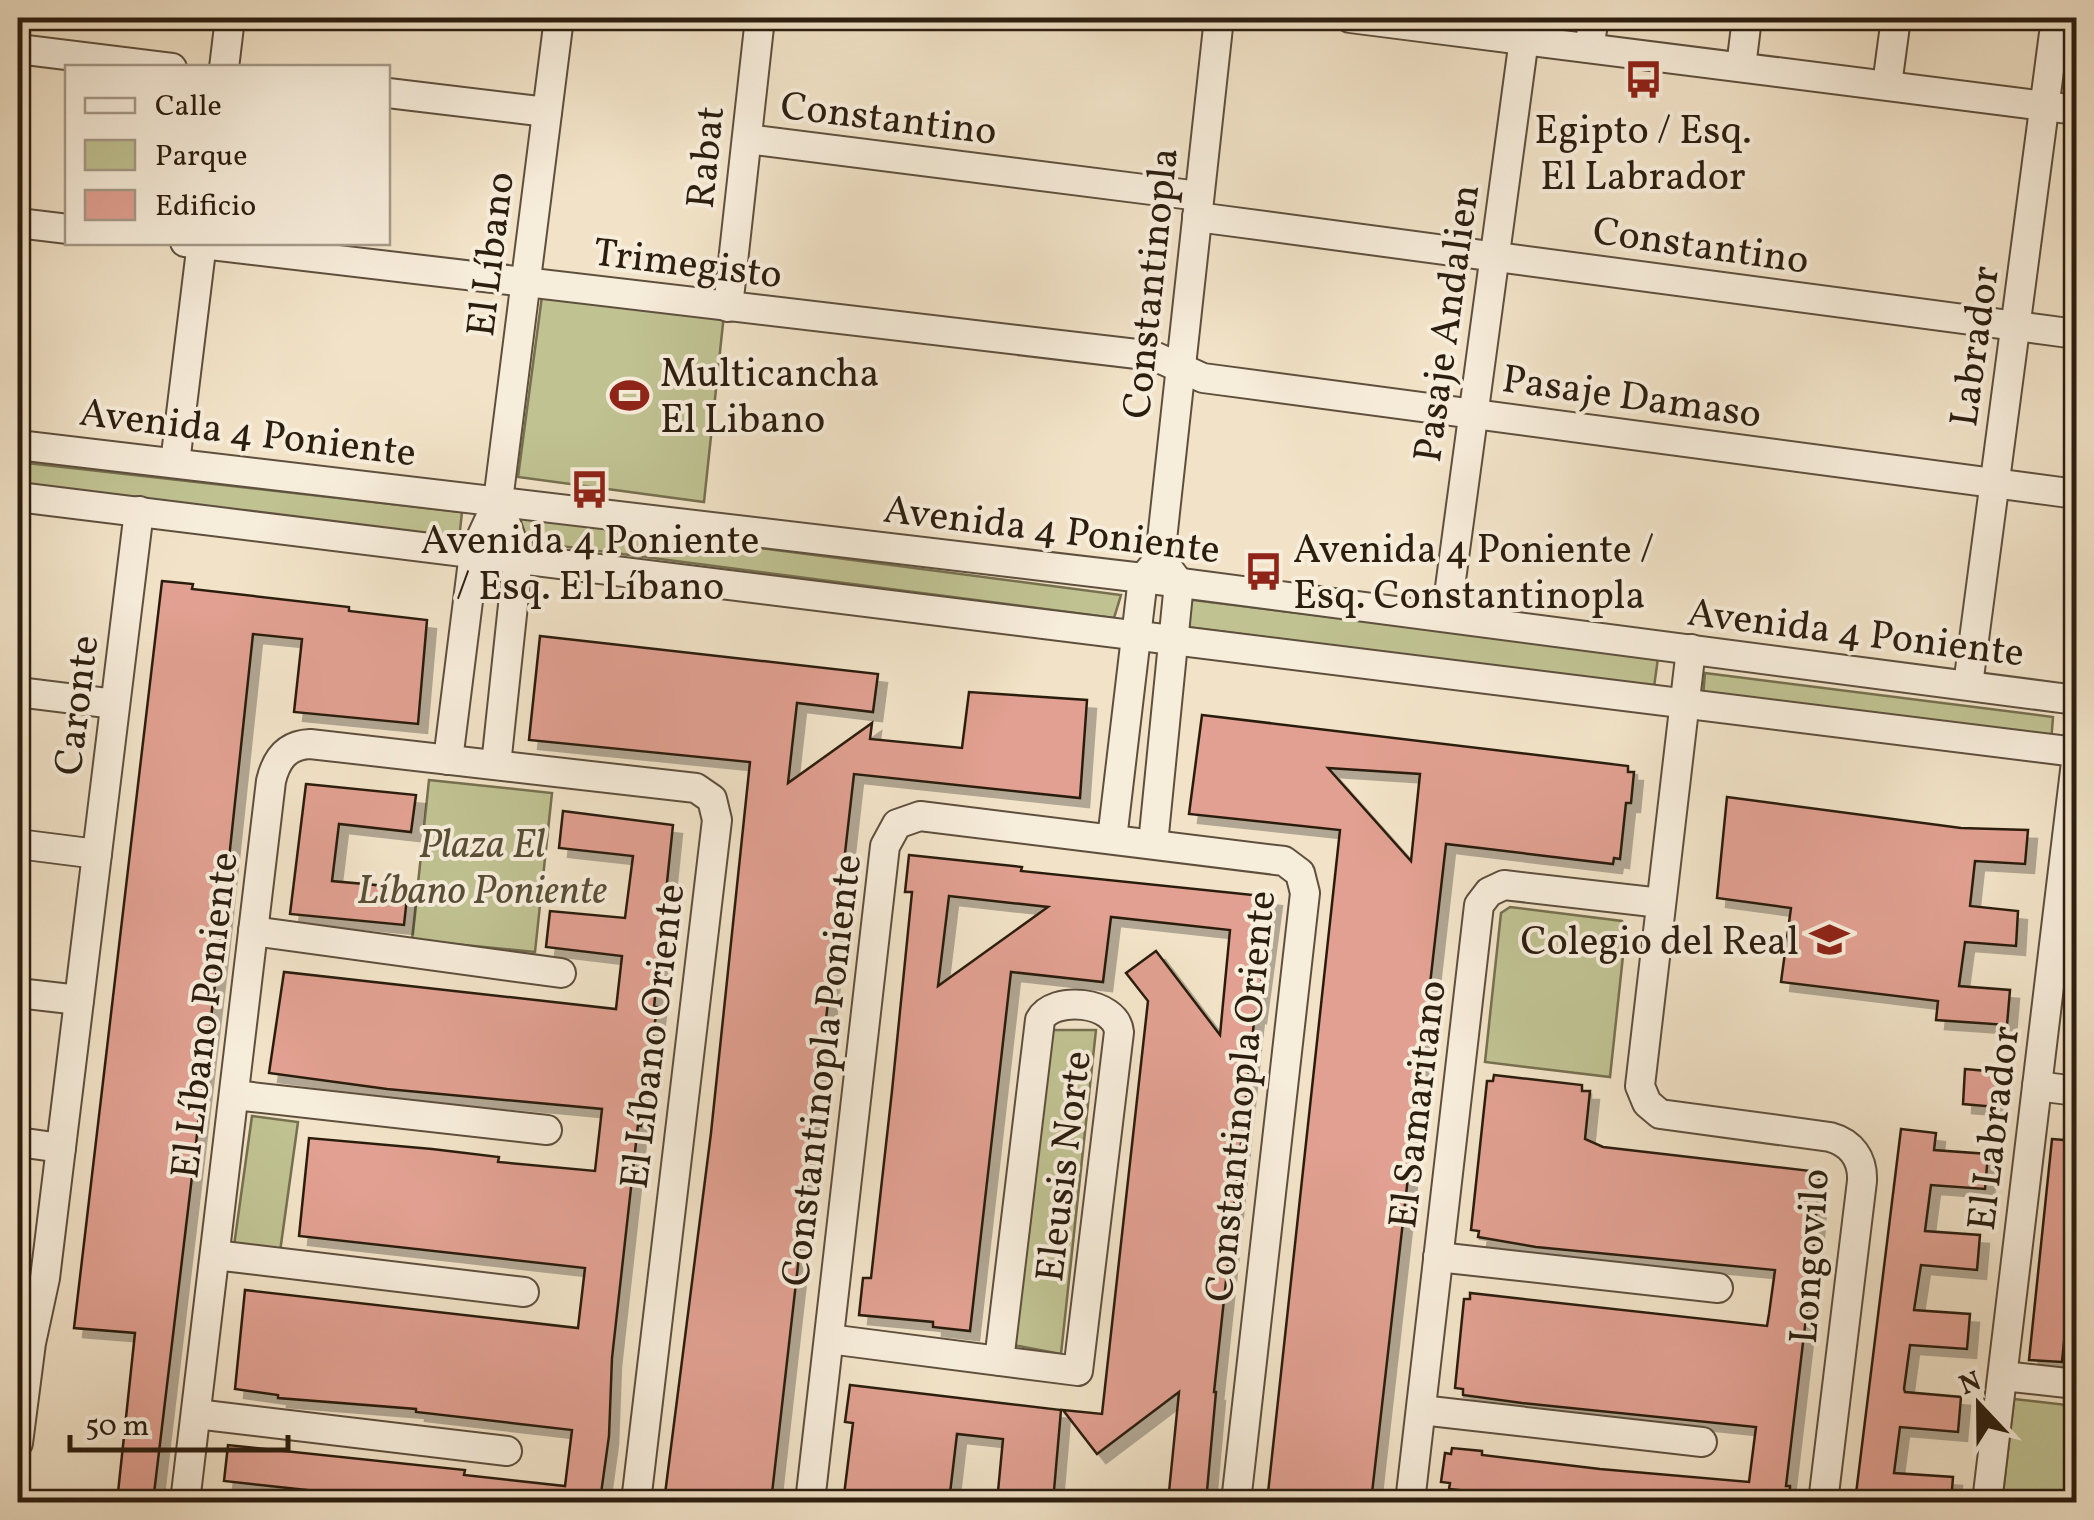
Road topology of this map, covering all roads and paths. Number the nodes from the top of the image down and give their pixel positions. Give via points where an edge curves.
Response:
1 (230, 18) edge
2 (559, 18) edge
3 (760, 18) edge
4 (1219, 18) edge
5 (1350, 18) edge
6 (1594, 18) edge
7 (1747, 18) edge
8 (1896, 18) edge
9 (2056, 18) edge
10 (1424, 22) edge
11 (1524, 39) junction
12 (1590, 48) junction
13 (18, 49) edge
14 (148, 65) edge
15 (224, 65) edge
16 (1741, 67) junction
17 (1886, 86) junction
18 (390, 93) edge
19 (2045, 106) junction
20 (2076, 110) edge
21 (548, 112) junction
22 (747, 140) junction
23 (1198, 206) junction
24 (18, 223) edge
25 (65, 229) edge
26 (196, 245) edge
27 (212, 245) edge
28 (1494, 256) junction
29 (526, 283) junction
30 (728, 306) junction
31 (2016, 326) junction
32 (2076, 334) edge
33 (1180, 368) junction
34 (1473, 414) junction
35 (18, 444) edge
36 (175, 464) junction
37 (1995, 483) junction
38 (2076, 494) edge
39 (18, 497) edge
40 (498, 501) junction
41 (139, 511) junction
42 (474, 553) junction
43 (518, 558) junction
44 (1151, 568) junction
45 (1178, 582) junction
46 (1446, 617) junction
47 (1134, 635) junction
48 (1174, 640) junction
49 (1691, 649) junction
50 (1968, 685) junction
51 (18, 692) edge
52 (2076, 700) edge
53 (1685, 703) junction
54 (116, 704) junction
55 (2076, 752) edge
56 (448, 760) junction
57 (2076, 762) edge
58 (496, 766) junction
59 (1131, 841) junction
60 (18, 844) edge
61 (97, 854) junction
62 (1661, 903) junction
63 (253, 931) junction
64 (561, 973) dead end
65 (18, 992) edge
66 (79, 1000) junction
67 (2037, 1086) junction
68 (2076, 1090) edge
69 (234, 1095) junction
70 (547, 1130) dead end
71 (18, 1142) edge
72 (61, 1148) junction
73 (214, 1255) junction
74 (1438, 1257) junction
75 (1718, 1288) dead end
76 (524, 1292) dead end
77 (829, 1339) junction
78 (998, 1361) junction
79 (2003, 1376) junction
80 (2076, 1384) edge
81 (1421, 1410) junction
82 (196, 1414) junction
83 (1702, 1442) dead end
84 (18, 1443) edge
85 (508, 1451) dead end
86 (185, 1502) edge
87 (636, 1502) edge
88 (810, 1502) edge
89 (1236, 1502) edge
90 (1410, 1502) edge
91 (1823, 1502) edge
92 (1987, 1502) edge

1 - 15 street
2 - 21 street, El Líbano
3 - 22 street, Rabat
4 - 23 street, Constantinopla
5 - 10 street
6 - 12 street
7 - 16 street
8 - 17 street
9 - 19 street, Labrador
10 - 11 street
11 - 12 street
11 - 28 street, Pasaje Andalien
12 - 16 street
13 - 14 street
16 - 17 street
17 - 19 street
18 - 21 street
19 - 20 street
19 - 31 street, Labrador
21 - 29 street, El Líbano
22 - 23 street, Constantino
22 - 30 street, Rabat
23 - 28 street, Constantino
23 - 33 street, Constantinopla
24 - 25 street
26 - 36 street
27 - 29 street, Trimegisto
28 - 31 street, Constantino
28 - 34 street, Pasaje Andalien
29 - 30 street, Trimegisto
29 - 40 street, El Líbano
30 - 33 street, Trimegisto via 1154,356
31 - 32 street, Constantino
31 - 37 street, Labrador
33 - 34 street, Pasaje Damaso via 1203,378
33 - 44 street, Constantinopla
34 - 37 street, Pasaje Damaso
34 - 46 street, Pasaje Andalien
35 - 36 street, Avenida 4 Poniente
36 - 40 street, Avenida 4 Poniente
37 - 38 street, Pasaje Damaso
37 - 50 street, Labrador
39 - 41 street
40 - 42 street, El Líbano
40 - 43 street, El Líbano
40 - 44 street, Avenida 4 Poniente
41 - 42 street
41 - 54 street, Caronte
42 - 43 street
42 - 56 street, El Líbano
43 - 47 street
43 - 58 street, El Líbano
44 - 45 street
44 - 47 street, Constantinopla
45 - 46 street, Avenida 4 Poniente
45 - 48 street
46 - 49 street, Avenida 4 Poniente
47 - 48 street
47 - 59 street, Constantinopla
48 - 53 street
48 - 59 street
49 - 50 street, Avenida 4 Poniente
49 - 53 street, Longovilo
50 - 52 street, Avenida 4 Poniente
51 - 54 street
53 - 55 street
53 - 62 street, Longovilo
54 - 61 street, Caronte
56 - 58 street, El Líbano Poniente
56 - 63 street, El Líbano Poniente via 310,744 287,750 271,781
57 - 67 street, El Labrador
58 - 87 street, El Líbano Oriente via 696,788 716,808
59 - 77 street, Constantinopla Poniente via 920,816 891,830
59 - 89 street, Constantinopla Oriente via 1284,860 1304,883
60 - 61 street
61 - 66 street, Caronte
62 - 74 street, El Samaritano via 1504,885 1483,898
62 - 91 street, Longovilo via 1640,1077 1647,1103 1669,1116 1840,1140 1862,1170
63 - 64 street
63 - 69 street, El Líbano Poniente
65 - 66 street
66 - 72 street, Caronte
67 - 68 street
67 - 79 street, El Labrador
69 - 70 street
69 - 73 street, El Líbano Poniente
71 - 72 street
72 - 84 street, Caronte
73 - 76 street
73 - 82 street, El Líbano Poniente
74 - 75 street
74 - 81 street, El Samaritano
77 - 78 street, Eleusis Norte
77 - 88 street, Constantinopla Poniente
78 - 78 street, Eleusis Norte via 1078,1371 1118,1032 1107,1011 1061,1004 1040,1020
79 - 80 street
79 - 92 street, El Labrador
81 - 83 street
81 - 90 street, El Samaritano
82 - 85 street
82 - 86 street, El Líbano Poniente

